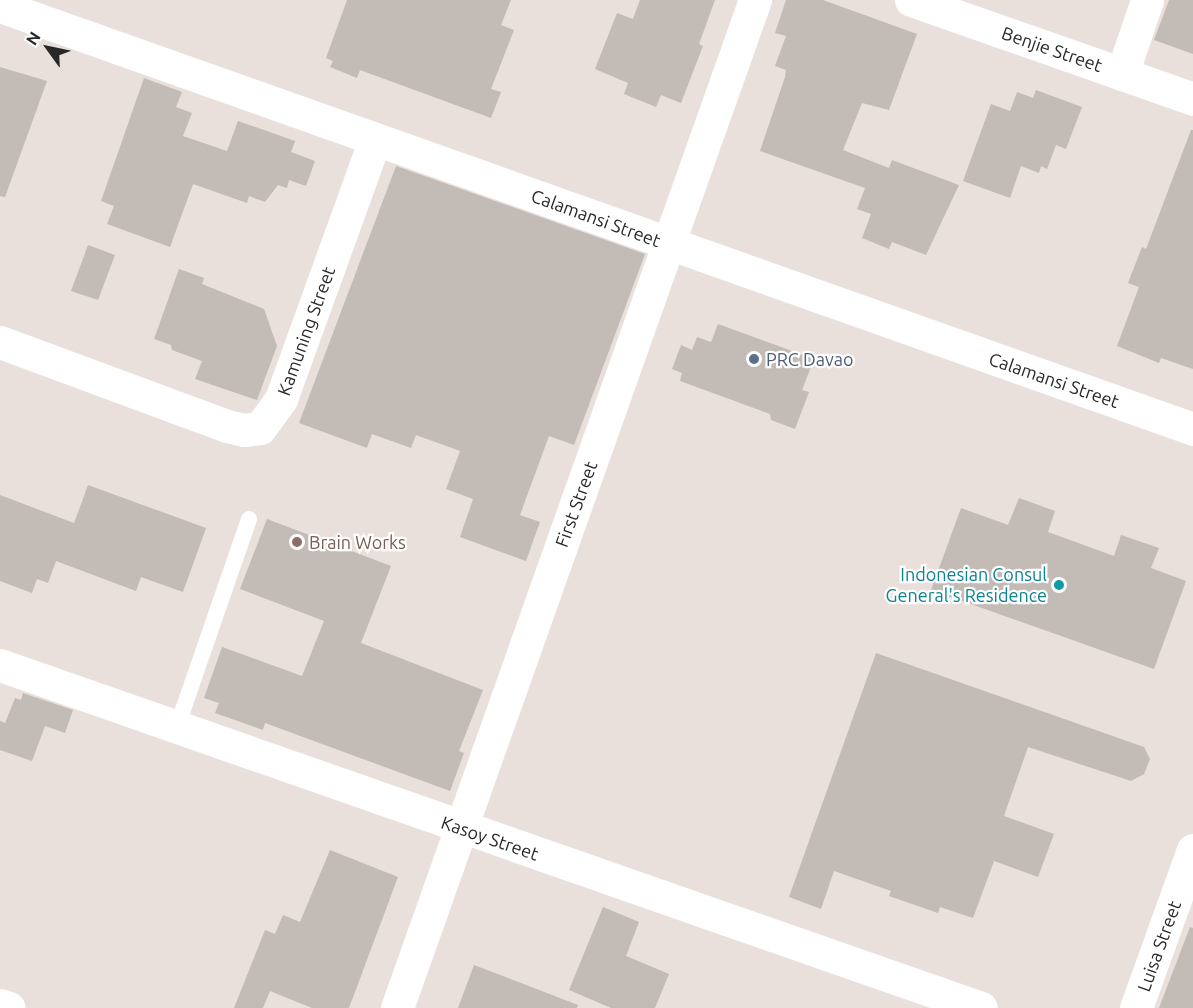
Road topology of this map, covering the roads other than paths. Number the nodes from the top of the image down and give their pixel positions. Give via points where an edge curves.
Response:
1 (755, 0) edge
2 (911, 0) edge
3 (1147, 0) edge
4 (0, 6) edge
5 (1122, 74) junction
6 (1193, 99) edge
7 (375, 139) junction
8 (669, 244) junction
9 (0, 342) edge
10 (1193, 429) edge
11 (249, 519) dead end
12 (0, 665) edge
13 (177, 727) junction
14 (461, 827) junction
15 (1193, 850) edge
16 (0, 1005) edge
17 (9, 1008) edge
18 (397, 1008) edge
19 (981, 1008) edge
20 (1136, 1008) edge

1 - 8 street, First Street
2 - 5 street, Benjie Street
3 - 5 street
4 - 7 street, Calamansi Street
5 - 6 street, Benjie Street
7 - 8 street, Calamansi Street
7 - 9 street, Kamuning Street via 281,399 260,428 227,426
8 - 10 street, Calamansi Street
8 - 14 street, First Street
11 - 13 lane
12 - 13 street, Kasoy Street
13 - 14 street, Kasoy Street
14 - 18 street, First Street
14 - 19 street, Kasoy Street
15 - 20 street, Luisa Street
16 - 17 street

